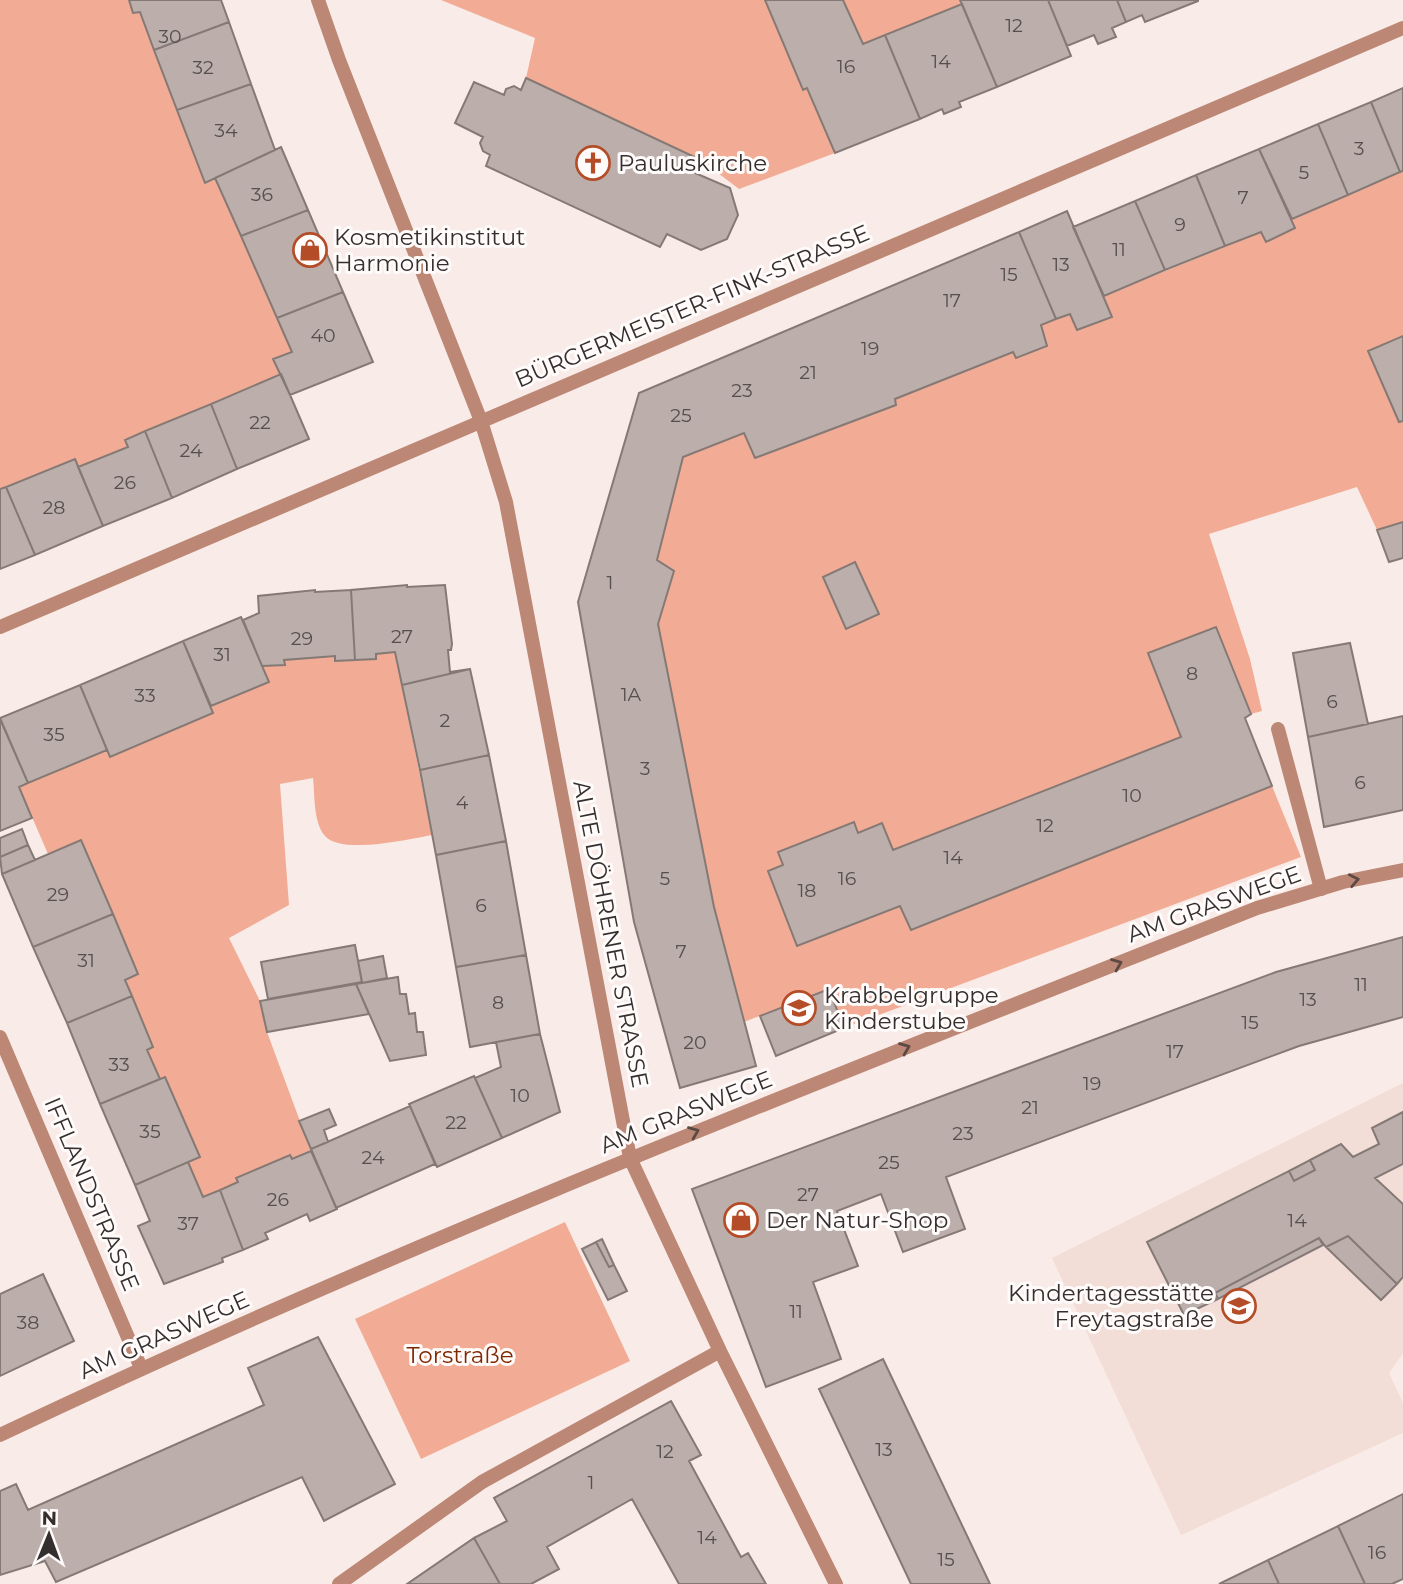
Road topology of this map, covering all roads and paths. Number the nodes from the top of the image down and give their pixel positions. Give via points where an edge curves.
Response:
1 (318, 0) edge
2 (1403, 28) edge
3 (481, 421) junction
4 (0, 627) edge
5 (1278, 729) dead end
6 (1403, 870) edge
7 (1321, 889) junction
8 (0, 1037) edge
9 (630, 1158) junction
10 (720, 1351) junction
11 (141, 1368) junction
12 (0, 1435) edge
13 (339, 1584) edge
14 (836, 1584) edge

1 - 3 street, ALTE DÖHRENER STRASSE
2 - 3 street, BÜRGERMEISTER-FINK-STRASSE
3 - 4 street, BÜRGERMEISTER-FINK-STRASSE
3 - 9 street, ALTE DÖHRENER STRASSE via 506,502
5 - 7 street
7 -> 6 street, AM GRASWEGE
9 -> 7 street, AM GRASWEGE via 1257,908
8 - 11 street, IFFLANDSTRASSE
9 - 10 street, ALTE DÖHRENER STRASSE
9 - 11 street, AM GRASWEGE
10 - 13 street via 482,1482
10 - 14 street, ALTE DÖHRENER STRASSE
11 - 12 street, AM GRASWEGE

